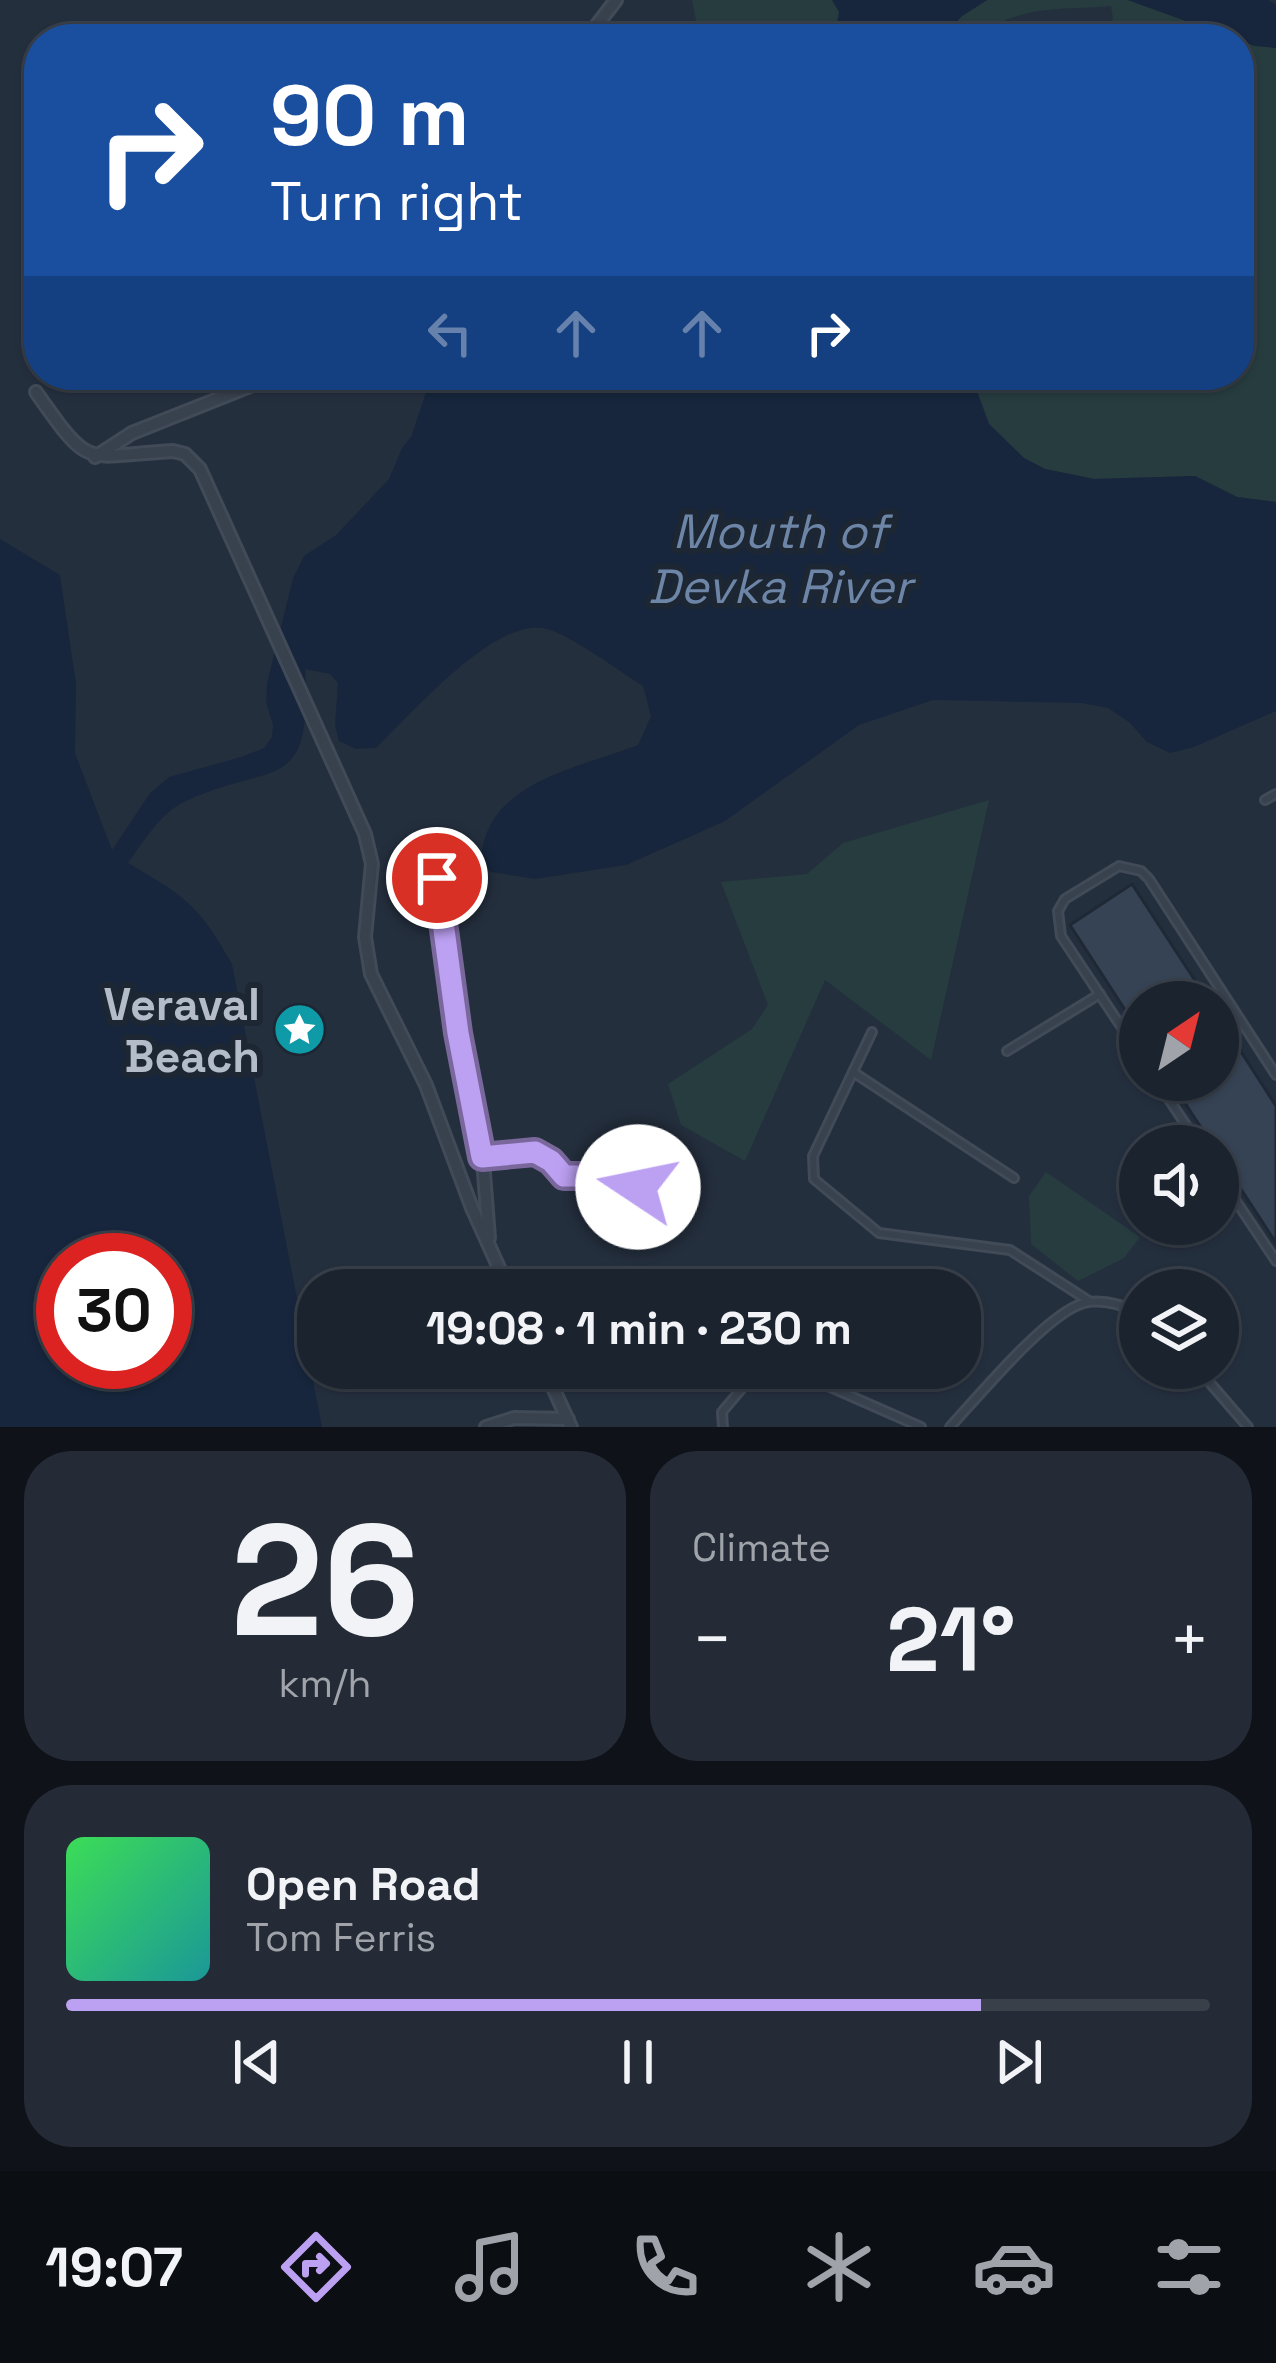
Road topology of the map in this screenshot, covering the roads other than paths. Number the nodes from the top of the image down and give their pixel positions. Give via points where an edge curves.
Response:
1 (616, 0) edge
2 (598, 24) edge
3 (240, 390) edge
4 (36, 392) dead end
5 (95, 457) junction
6 (1276, 794) edge
7 (1265, 800) dead end
8 (437, 878) dead end
9 (1100, 994) junction
10 (1119, 1023) edge
11 (872, 1032) dead end
12 (1007, 1051) dead end
13 (853, 1072) junction
14 (1276, 1075) edge
15 (482, 1157) junction
16 (1014, 1178) dead end
17 (638, 1187) dead end
18 (1239, 1206) edge
19 (490, 1248) junction
20 (1276, 1262) edge
21 (500, 1269) edge
22 (1089, 1301) junction
23 (1119, 1305) edge
24 (554, 1389) edge
25 (741, 1389) edge
26 (835, 1389) edge
27 (1215, 1389) edge
28 (569, 1423) edge
29 (492, 1426) edge
30 (723, 1427) edge
31 (921, 1427) edge
32 (950, 1427) edge
33 (1248, 1427) edge

1 - 2 street
3 - 5 street via 132,433
4 - 5 street via 71,443
5 - 19 street via 173,451 200,469 365,834 371,974 426,1085
6 - 7 lane
8 - 15 street
9 - 10 lane
9 - 12 lane
9 - 14 lane via 1061,936 1058,911 1065,899 1128,865 1148,879
11 - 13 lane
13 - 16 lane
13 - 22 lane via 810,1163 820,1187 879,1233 1010,1250
15 - 17 street via 535,1152 564,1176
15 - 19 street
18 - 20 lane
19 - 21 street
22 - 23 lane
22 - 32 lane via 1036,1337
24 - 28 street
25 - 30 lane via 722,1412
26 - 31 lane
27 - 33 lane
28 - 29 street via 514,1418

